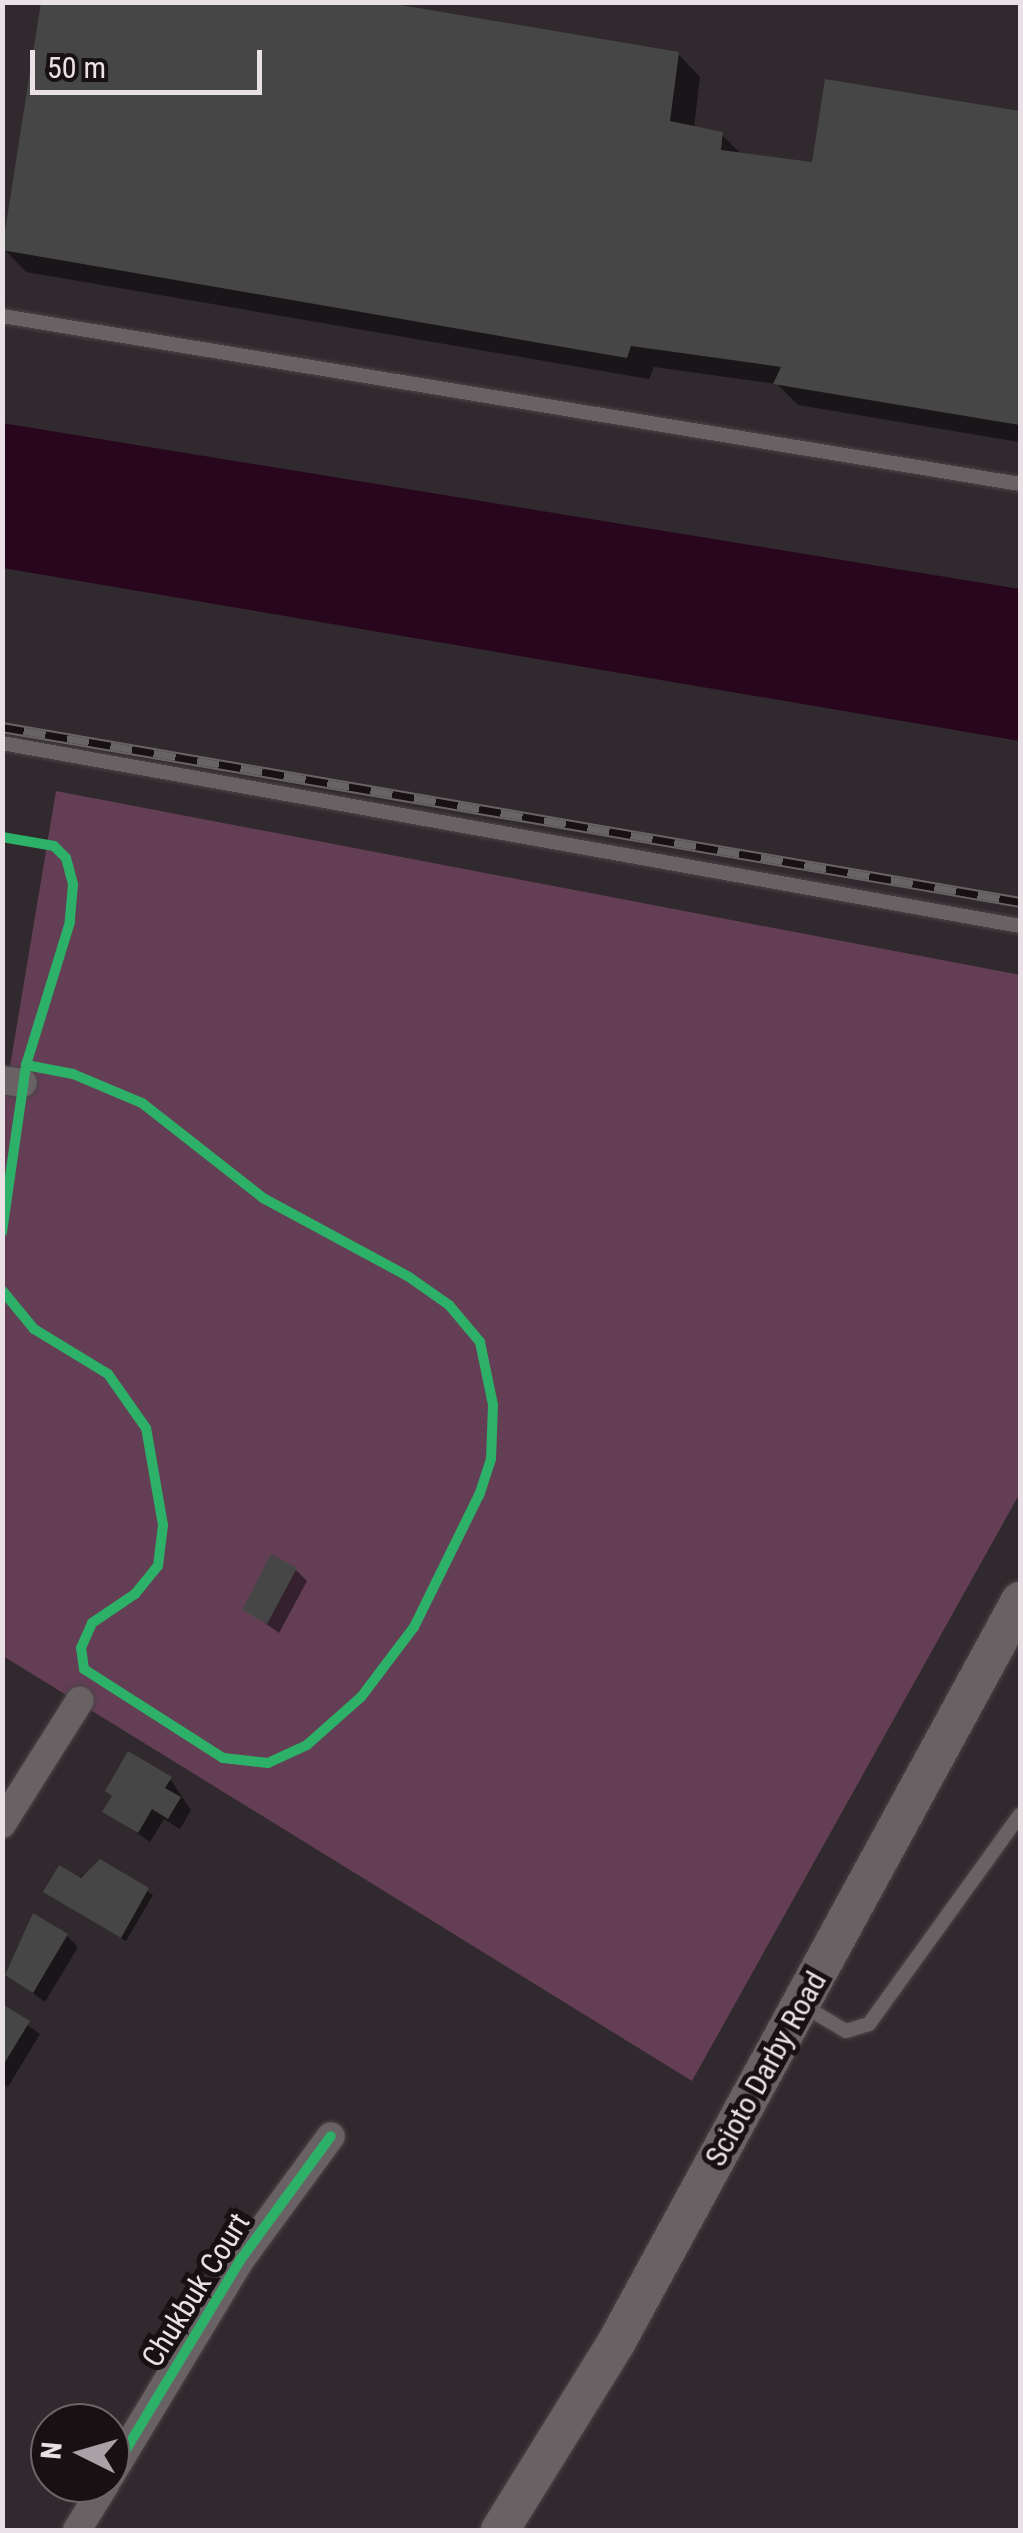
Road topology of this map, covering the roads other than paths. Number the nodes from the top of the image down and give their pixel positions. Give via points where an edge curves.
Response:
1 (2, 316) edge
2 (1020, 484) edge
3 (2, 743) edge
4 (1020, 926) edge
5 (1020, 1601) edge
6 (80, 1700) dead end
7 (1020, 1815) edge
8 (2, 1824) edge
9 (802, 2005) junction
10 (331, 2136) dead end
11 (130, 2443) edge
12 (94, 2503) edge
13 (77, 2530) edge
14 (500, 2530) edge

1 - 2 lane
3 - 4 lane
5 - 9 main road, Scioto Darby Road
6 - 8 street
7 - 9 lane via 869,2024 846,2032
9 - 14 main road, Scioto Darby Road via 616,2342
10 - 11 street, Chukbuk Court via 241,2259
12 - 13 street

